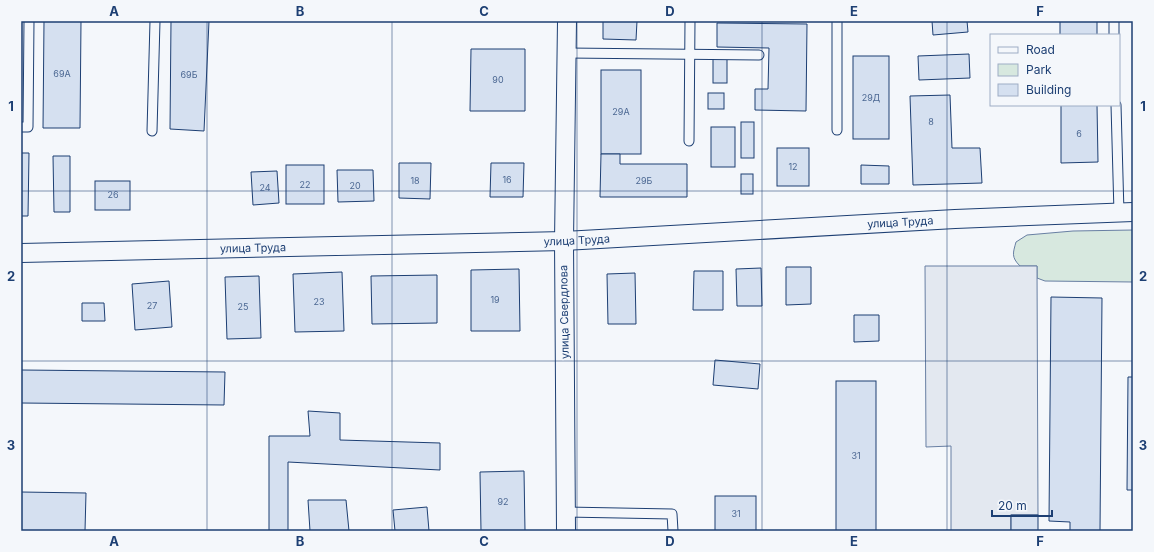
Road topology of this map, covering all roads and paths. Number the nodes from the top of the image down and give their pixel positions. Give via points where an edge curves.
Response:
1 (29, 21) edge
2 (155, 21) edge
3 (567, 21) edge
4 (690, 21) edge
5 (837, 21) edge
6 (1114, 21) edge
7 (1114, 34) edge
8 (567, 53) junction
9 (689, 54) junction
10 (759, 55) dead end
11 (1116, 106) edge
12 (21, 127) edge
13 (837, 130) dead end
14 (152, 131) dead end
15 (689, 141) dead end
16 (1126, 213) edge
17 (564, 241) junction
18 (21, 253) edge
19 (566, 512) junction
20 (566, 531) edge
21 (673, 531) edge

1 - 12 lane via 28,126
2 - 14 lane
3 - 8 street, улица Свердлова
4 - 9 lane
5 - 13 lane
6 - 7 lane
8 - 9 lane
8 - 17 street, улица Свердлова
9 - 10 lane
9 - 15 lane
11 - 16 lane
16 - 17 street, улица Труда
17 - 18 street, улица Труда
17 - 19 street, улица Свердлова
19 - 20 street, улица Свердлова
19 - 21 lane via 672,514

